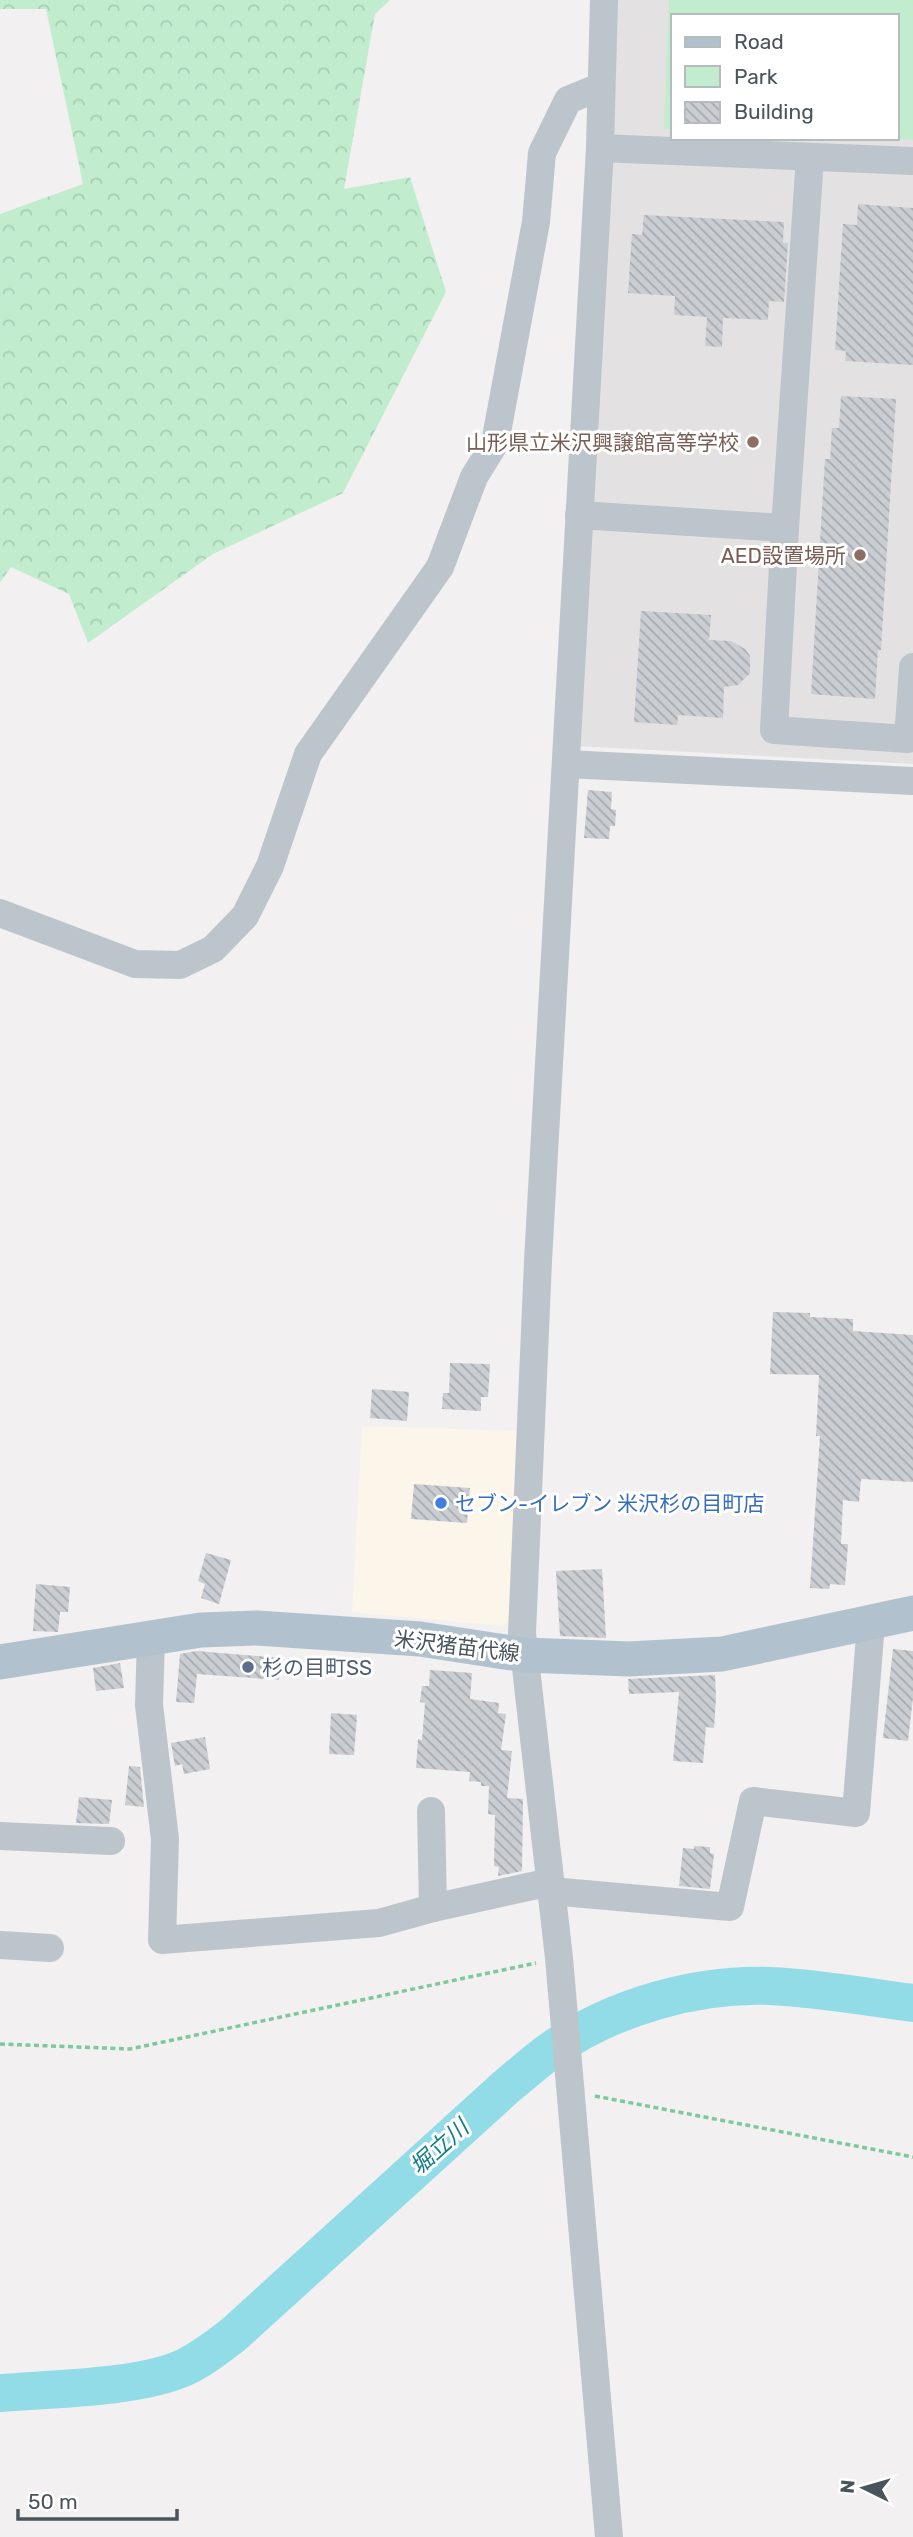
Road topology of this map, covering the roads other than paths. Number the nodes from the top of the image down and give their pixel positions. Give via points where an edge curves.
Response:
1 (604, 0) edge
2 (600, 87) junction
3 (600, 148) junction
4 (810, 156) junction
5 (913, 161) edge
6 (579, 515) junction
7 (785, 528) junction
8 (913, 667) edge
9 (566, 764) junction
10 (913, 781) edge
11 (0, 913) edge
12 (913, 1613) edge
13 (872, 1623) junction
14 (151, 1637) junction
15 (525, 1655) junction
16 (0, 1662) edge
17 (431, 1811) dead end
18 (0, 1836) edge
19 (111, 1841) dead end
20 (551, 1886) junction
21 (433, 1908) junction
22 (0, 1945) edge
23 (50, 1948) dead end
24 (609, 2537) edge

1 - 2 street
2 - 3 street
2 - 11 street via 568,100 542,153 536,222 495,443 474,477 440,567 308,754 270,866 245,916 213,949 180,965 135,964
3 - 4 street
3 - 6 street
4 - 5 street
4 - 7 street
6 - 7 street
6 - 9 street
7 - 8 street via 774,730 908,739
9 - 10 street
9 - 15 street via 538,1261 522,1633
12 - 13 main road, 米沢猪苗代線
13 - 15 main road, 米沢猪苗代線 via 722,1654 629,1659
13 - 20 street via 856,1813 753,1801 730,1907
14 - 15 main road, 米沢猪苗代線 via 257,1629 419,1639
14 - 16 main road, 米沢猪苗代線
14 - 21 street via 149,1705 165,1839 162,1940 379,1923
15 - 20 street
17 - 21 street
18 - 19 street
20 - 21 street
20 - 24 street
22 - 23 street

